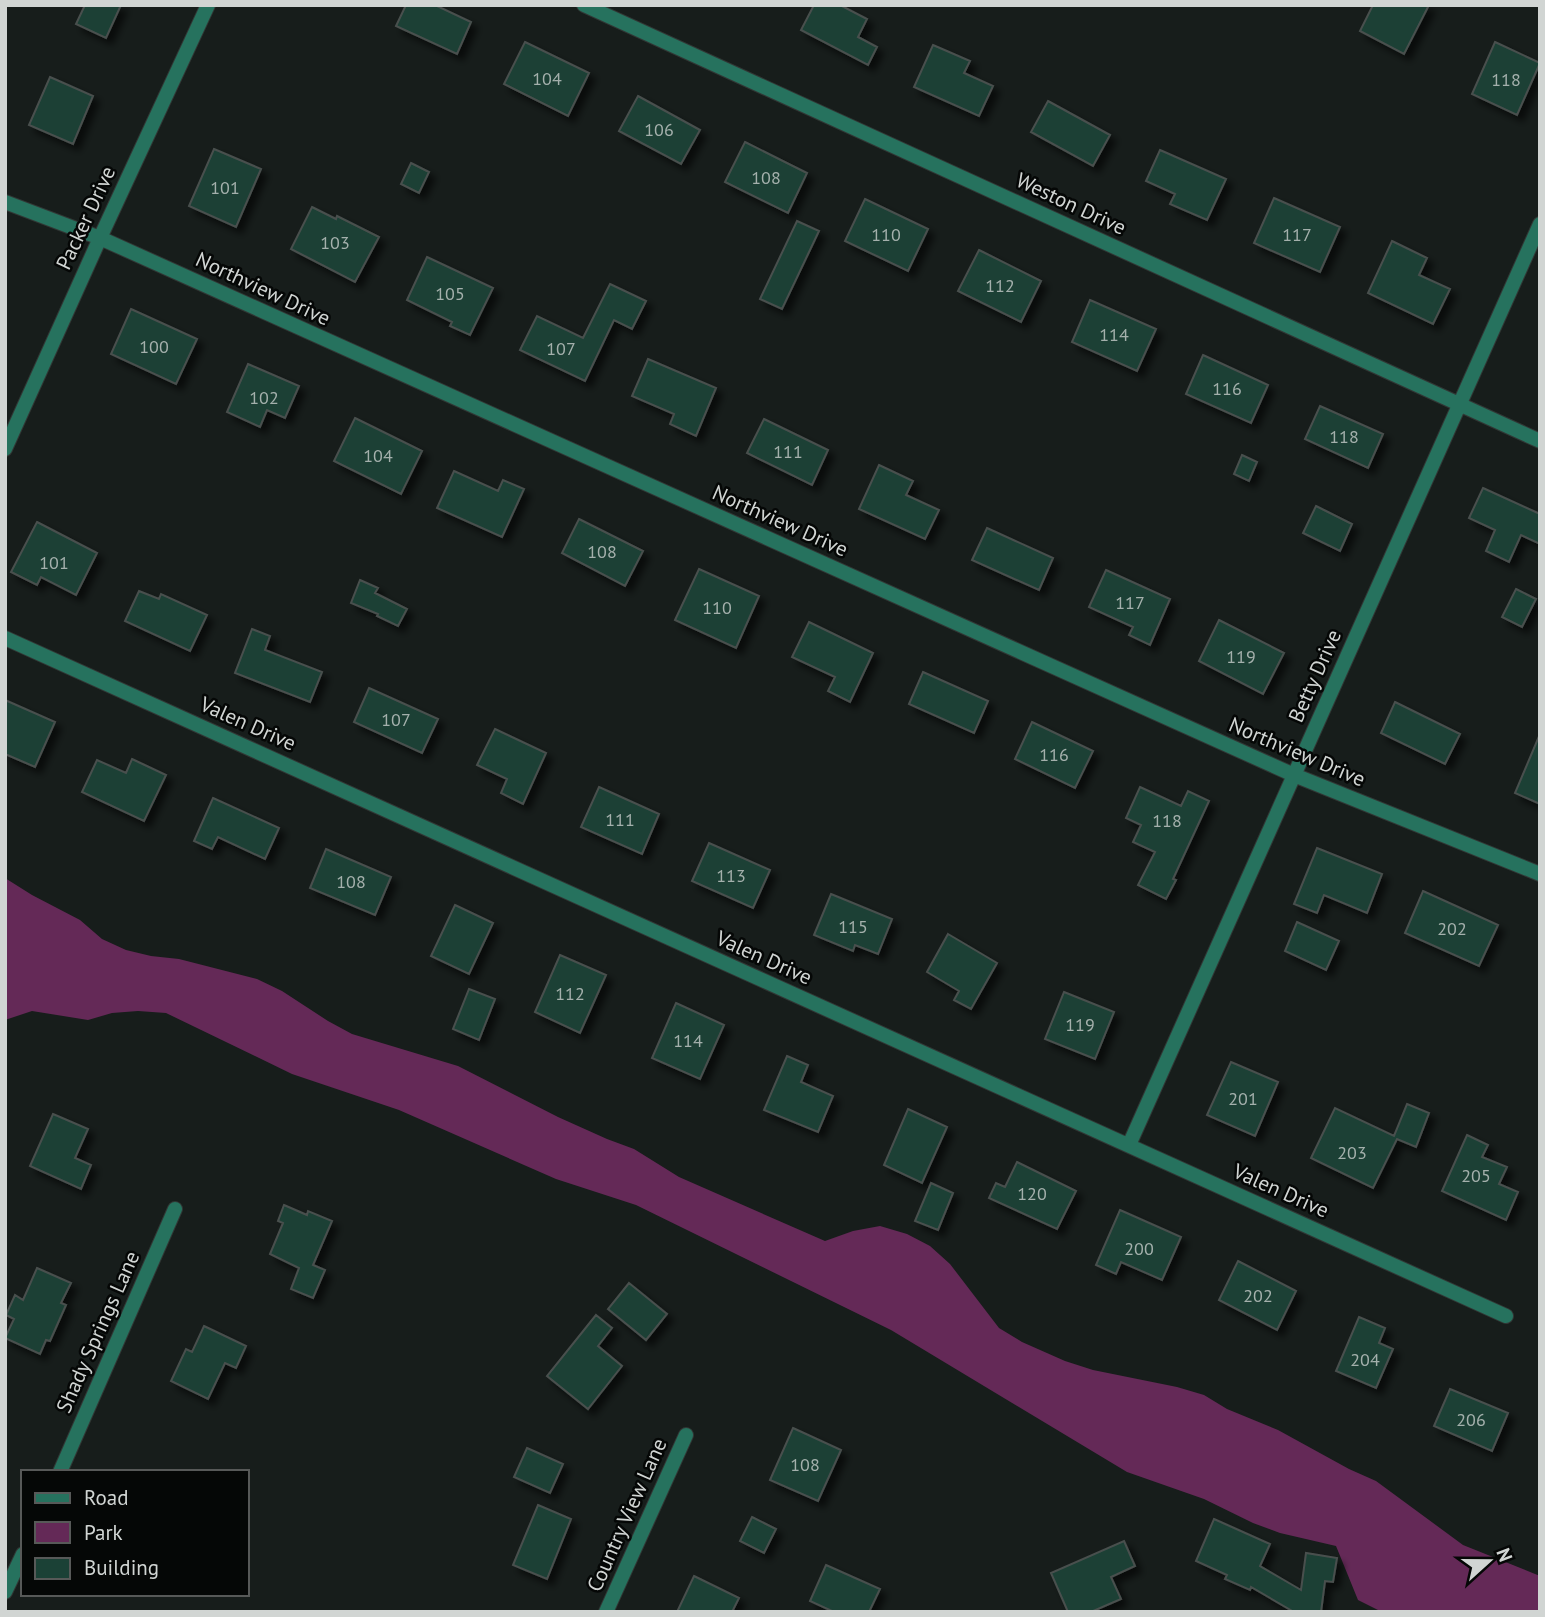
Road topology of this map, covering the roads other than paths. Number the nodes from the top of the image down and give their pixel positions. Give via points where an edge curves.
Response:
1 (208, 5) edge
2 (584, 5) edge
3 (5, 202) edge
4 (1540, 224) edge
5 (100, 238) junction
6 (1459, 404) junction
7 (1540, 441) edge
8 (5, 449) edge
9 (5, 638) edge
10 (1294, 775) junction
11 (1540, 874) edge
12 (1129, 1145) junction
13 (176, 1209) dead end
14 (1506, 1316) dead end
15 (686, 1435) dead end
16 (61, 1470) edge
17 (21, 1558) edge
18 (5, 1592) edge
19 (606, 1612) edge

1 - 5 street, Packer Drive
2 - 6 street, Weston Drive
3 - 5 street, Northview Drive
4 - 6 street, Betty Drive
5 - 8 street, Packer Drive
5 - 10 street, Northview Drive
6 - 7 street, Weston Drive
6 - 10 street, Betty Drive
9 - 12 street, Valen Drive
10 - 11 street, Northview Drive
10 - 12 street, Betty Drive
12 - 14 street, Valen Drive
13 - 16 street, Shady Springs Lane
15 - 19 street, Country View Lane
17 - 18 street

